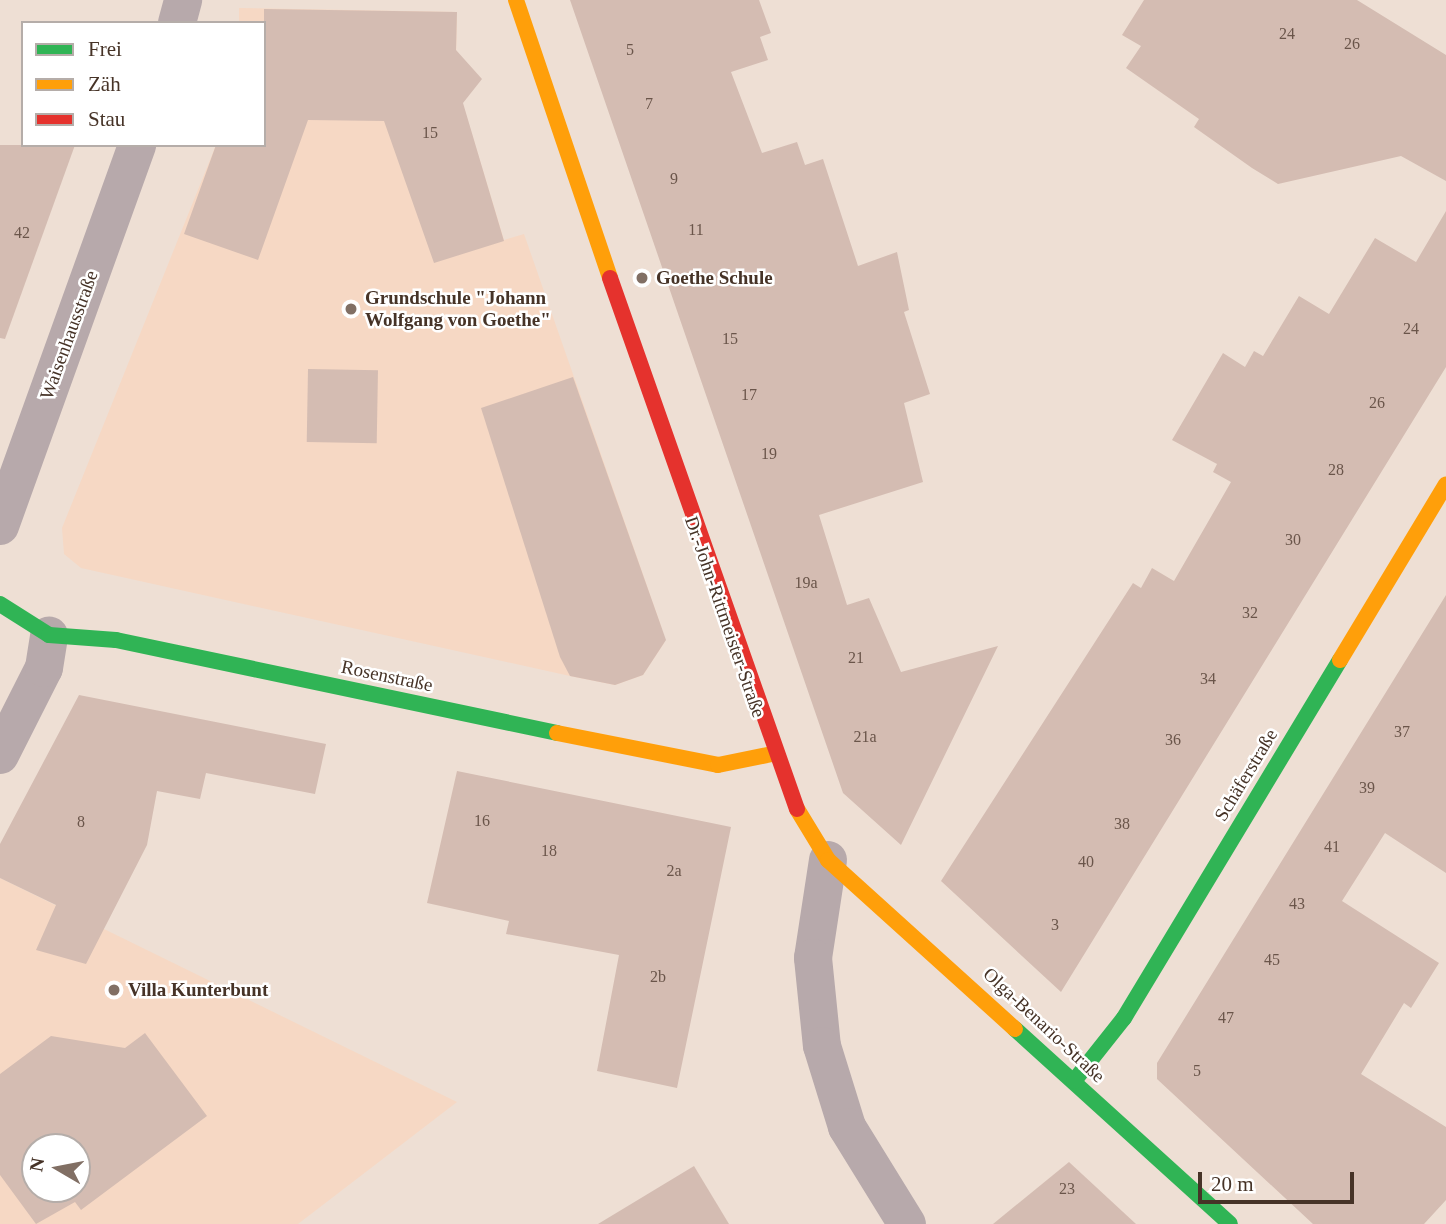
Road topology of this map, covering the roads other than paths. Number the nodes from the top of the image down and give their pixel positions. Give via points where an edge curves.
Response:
1 (183, 0) edge
2 (516, 0) edge
3 (178, 21) edge
4 (136, 147) edge
5 (1446, 484) edge
6 (0, 526) edge
7 (0, 604) edge
8 (49, 635) junction
9 (772, 754) junction
10 (0, 755) edge
11 (828, 860) junction
12 (1074, 1081) junction
13 (907, 1224) edge
14 (1230, 1224) edge

1 - 3 street
2 - 9 street, Dr.-John-Rittmeister-Straße
4 - 6 street, Waisenhausstraße
5 - 12 street, Schäferstraße via 1124,1018
7 - 8 street, Rosenstraße
8 - 9 street, Rosenstraße via 116,640 688,761 718,765
8 - 10 street via 44,668
9 - 11 street, Dr.-John-Rittmeister-Straße
11 - 12 street, Olga-Benario-Straße
11 - 13 street via 813,958 822,1046 848,1127
12 - 14 street, Olga-Benario-Straße

